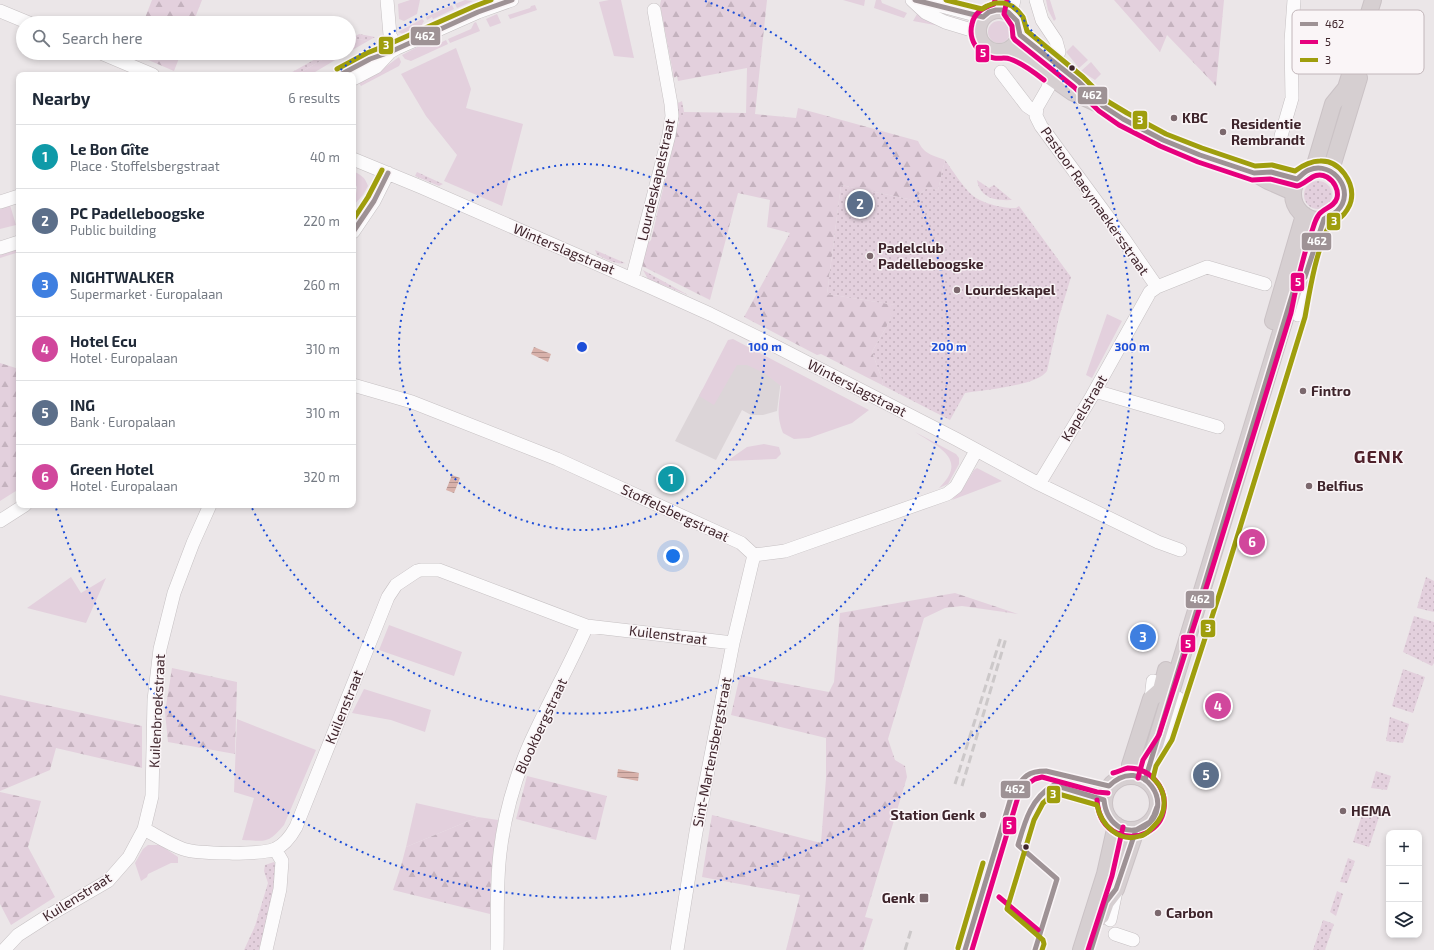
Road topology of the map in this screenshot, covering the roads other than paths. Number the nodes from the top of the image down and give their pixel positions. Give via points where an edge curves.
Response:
1 (387, 0) edge
2 (512, 0) edge
3 (914, 0) edge
4 (1036, 0) edge
5 (1294, 0) edge
6 (1373, 0) edge
7 (1382, 0) edge
8 (1006, 6) edge
9 (654, 10) dead end
10 (1293, 10) edge
11 (1370, 10) edge
12 (1379, 10) edge
13 (0, 11) edge
14 (16, 18) edge
15 (980, 25) junction
16 (1292, 27) edge
17 (1020, 35) junction
18 (393, 50) junction
19 (1008, 50) junction
20 (118, 60) edge
21 (1052, 70) junction
22 (146, 72) edge
23 (346, 72) edge
24 (1001, 72) dead end
25 (1350, 74) edge
26 (1360, 74) edge
27 (356, 77) edge
28 (1036, 112) junction
29 (1281, 136) dead end
30 (356, 160) edge
31 (1314, 168) junction
32 (1331, 170) junction
33 (388, 174) junction
34 (1295, 185) junction
35 (16, 197) edge
36 (0, 202) edge
37 (1304, 215) junction
38 (1324, 220) junction
39 (356, 228) edge
40 (16, 243) edge
41 (0, 248) edge
42 (1305, 277) junction
43 (632, 279) junction
44 (1265, 284) dead end
45 (1157, 288) junction
46 (1298, 315) dead end
47 (356, 386) edge
48 (1095, 390) junction
49 (1218, 427) dead end
50 (976, 451) junction
51 (1039, 484) junction
52 (20, 508) edge
53 (209, 508) edge
54 (0, 521) edge
55 (1180, 550) dead end
56 (754, 555) junction
57 (587, 626) junction
58 (733, 643) junction
59 (1153, 681) dead end
60 (1178, 698) dead end
61 (1150, 699) junction
62 (1149, 763) junction
63 (1130, 775) junction
64 (1145, 780) junction
65 (1116, 825) junction
66 (144, 829) junction
67 (1136, 830) junction
68 (275, 850) junction
69 (1116, 890) junction
70 (1110, 920) dead end
71 (1115, 934) dead end
72 (1133, 940) dead end
73 (4, 950) edge
74 (266, 950) edge
75 (497, 950) edge
76 (677, 950) edge
77 (1081, 950) edge
78 (1091, 950) edge

1 - 18 street
2 - 18 street via 478,12
3 - 15 street via 934,4
4 - 21 street, Pastoor Raeymaekersstraat via 1042,20 1056,41 1059,52
5 - 10 street
6 - 11 main road
7 - 12 main road
8 - 15 main road via 989,12
8 - 17 main road via 1017,19
9 - 43 street, Lourdeskapelstraat via 672,116
13 - 14 street
15 - 19 main road via 980,40 985,46 992,51
16 - 29 street via 1292,98
17 - 19 main road via 1013,47
17 - 21 main road
18 - 23 street
18 - 27 street via 376,67
19 - 21 main road
20 - 22 street
21 - 28 street, Pastoor Raeymaekersstraat via 1048,88
21 - 34 main road via 1072,92 1103,106 1163,140 1254,173 1271,172
24 - 28 street, Pastoor Raeymaekersstraat via 1027,106
25 - 31 main road via 1346,88 1333,104
26 - 32 main road
28 - 45 street, Pastoor Raeymaekersstraat via 1041,126
30 - 33 street, Winterslagstraat
31 - 32 main road
31 - 34 main road via 1302,174
32 - 38 main road via 1343,183 1345,199 1333,216
33 - 39 street via 374,202
33 - 43 street, Winterslagstraat
34 - 37 main road via 1295,205
35 - 36 street
37 - 38 main road
37 - 61 main road via 1283,270 1160,690
38 - 42 main road
40 - 41 street
42 - 46 street
42 - 62 main road via 1294,289
43 - 50 street, Winterslagstraat via 777,347
44 - 45 street, Kapelstraat via 1207,267
45 - 48 street, Kapelstraat via 1150,292
47 - 56 street, Stoffelsbergstraat via 412,402 557,459 741,543
48 - 49 street
48 - 51 street, Kapelstraat
50 - 51 street, Winterslagstraat
50 - 56 street via 956,487 947,494 785,551
51 - 55 street, Winterslagstraat via 1158,542
52 - 54 street
53 - 66 street, Kuilenbroekstraat via 174,593 160,649 154,700 152,796
56 - 58 street, Sint-Martensbergstraat
57 - 58 street, Kuilenstraat
57 - 68 street, Kuilenstraat via 439,570 421,570 396,584 388,597 296,827 290,839
57 - 75 street, Blookbergstraat via 529,748 512,795 500,853
58 - 76 street, Sint-Martensbergstraat via 696,832
59 - 61 street
60 - 62 street via 1165,738
61 - 63 main road via 1130,765
62 - 64 main road
63 - 64 main road
63 - 65 main road via 1111,784 1106,792 1106,813
64 - 67 main road via 1155,791 1158,806 1151,820
65 - 67 main road
65 - 77 main road via 1105,874
66 - 68 street, Kuilenstraat via 184,850 260,853
66 - 73 street, Kuilenstraat via 129,857 108,881 18,935
67 - 69 main road
68 - 74 street via 282,861 280,889
69 - 70 street
69 - 78 main road via 1106,902
71 - 72 street

